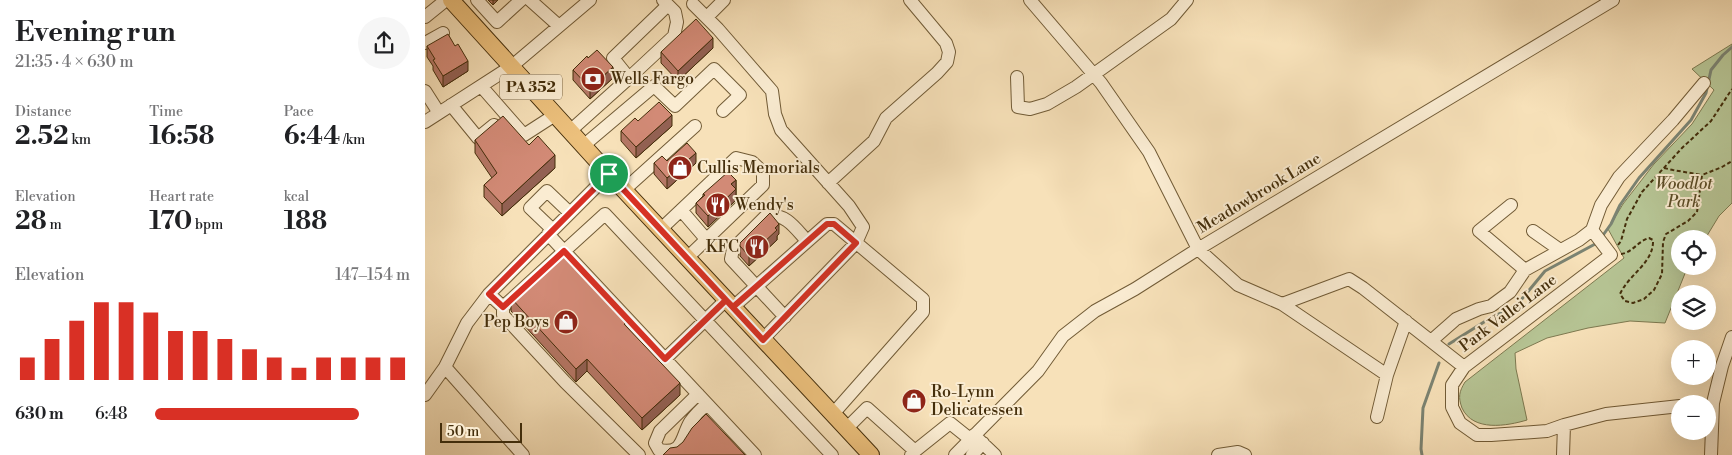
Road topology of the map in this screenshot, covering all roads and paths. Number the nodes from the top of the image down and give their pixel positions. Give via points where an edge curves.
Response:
1 (446, 0) edge
2 (451, 0) edge
3 (477, 0) edge
4 (521, 0) edge
5 (531, 0) edge
6 (724, 0) edge
7 (910, 0) edge
8 (1030, 0) edge
9 (1187, 0) edge
10 (1613, 0) edge
11 (586, 1) edge
12 (693, 1) edge
13 (665, 2) edge
14 (425, 17) edge
15 (707, 17) junction
16 (559, 26) junction
17 (443, 33) dead end
18 (425, 43) edge
19 (512, 66) junction
20 (1093, 74) junction
21 (1017, 77) dead end
22 (629, 78) junction
23 (1704, 83) dead end
24 (481, 86) junction
25 (1732, 89) edge
26 (425, 91) edge
27 (451, 105) junction
28 (723, 111) dead end
29 (439, 113) junction
30 (506, 115) junction
31 (555, 115) junction
32 (425, 122) edge
33 (695, 126) dead end
34 (570, 132) junction
35 (583, 146) junction
36 (1732, 161) edge
37 (1664, 168) junction
38 (609, 174) junction
39 (1702, 175) junction
40 (828, 184) junction
41 (624, 190) junction
42 (1511, 205) dead end
43 (681, 210) junction
44 (570, 213) junction
45 (661, 229) junction
46 (1592, 230) junction
47 (1533, 231) dead end
48 (551, 232) junction
49 (706, 239) junction
50 (807, 241) junction
51 (856, 243) junction
52 (1198, 249) junction
53 (1561, 250) junction
54 (1607, 250) junction
55 (564, 251) junction
56 (687, 258) junction
57 (1525, 270) junction
58 (756, 286) junction
59 (489, 294) junction
60 (729, 303) junction
61 (1281, 304) junction
62 (503, 307) junction
63 (785, 317) junction
64 (705, 320) junction
65 (1405, 321) junction
66 (1732, 337) edge
67 (763, 340) junction
68 (1431, 341) junction
69 (665, 359) junction
70 (445, 367) junction
71 (1464, 367) junction
72 (1387, 375) junction
73 (425, 395) edge
74 (1709, 395) edge
75 (703, 399) junction
76 (1671, 407) edge
77 (832, 415) junction
78 (1377, 417) dead end
79 (1564, 425) junction
80 (846, 429) junction
81 (976, 439) junction
82 (1710, 440) edge
83 (656, 452) edge
84 (913, 453) edge
85 (523, 455) edge
86 (639, 455) edge
87 (755, 455) edge
88 (832, 455) edge
89 (871, 455) edge
90 (955, 455) edge
91 (972, 455) edge
92 (995, 455) edge
93 (1218, 455) edge
94 (1245, 455) edge
95 (1563, 455) edge
96 (1711, 455) edge

1 - 14 street
2 - 19 main road, PA 352
3 - 4 street via 497,22
5 - 16 street
6 - 15 street
7 - 40 street via 946,43 949,52 947,62 886,118 874,141
8 - 20 street
9 - 20 street via 1171,19
10 - 52 street, Meadowbrook Lane
11 - 16 street
12 - 15 street
13 - 22 street via 675,12 674,36
13 - 22 street via 613,58
15 - 40 street via 772,91 781,130
16 - 19 street
17 - 18 street
19 - 24 street
19 - 31 main road, PA 352
20 - 21 street via 1047,104 1030,109 1018,107
20 - 52 street via 1149,152
22 - 34 street
23 - 46 street via 1619,177 1601,206
24 - 27 street
24 - 30 street
25 - 37 path via 1711,121
26 - 29 street
27 - 29 street
27 - 30 street via 478,138
28 - 35 street via 740,95 714,68 675,106 654,86
29 - 32 street
30 - 31 street via 523,135
31 - 34 main road, PA 352
33 - 41 street
34 - 35 main road, PA 352
35 - 38 main road, PA 352
36 - 39 path
37 - 39 path
37 - 54 path via 1639,198 1627,219 1621,241
38 - 41 main road, PA 352
38 - 44 street
39 - 54 path via 1697,212 1666,234 1661,274 1654,290 1644,298 1633,303 1625,301 1620,294 1648,259 1653,250 1653,240 1644,239 1626,253
40 - 51 street via 863,227
41 - 45 main road, PA 352
42 - 57 street via 1479,231
43 - 45 street
43 - 49 street
43 - 49 street via 736,158 752,162 763,172 763,185
44 - 48 street
44 - 48 street via 547,191 530,208
45 - 56 main road, PA 352
46 - 53 street
46 - 54 street
47 - 53 street
48 - 55 street
48 - 59 street
49 - 56 street
50 - 51 street via 827,224 834,224
50 - 58 street
50 - 58 street via 789,221 778,214 767,215 733,250 731,259
51 - 63 street
51 - 77 street via 923,299 923,312
52 - 61 street via 1238,285
52 - 81 street, Meadowbrook Lane via 1095,311 1063,336 1038,371
53 - 57 street
54 - 71 street, Park Vallei Lane
55 - 62 street
55 - 64 street via 605,214
55 - 69 street
56 - 60 main road, PA 352
57 - 68 street via 1510,292 1491,306 1456,319
58 - 60 street
58 - 63 street
59 - 62 street
59 - 70 street via 467,322
60 - 64 street
60 - 67 main road, PA 352
61 - 65 street via 1349,280
61 - 72 street
62 - 86 street via 503,315 546,362
63 - 67 street
64 - 69 street
64 - 88 street
65 - 68 street
65 - 72 street
66 - 74 street
67 - 77 main road, PA 352
68 - 71 street
69 - 75 street
70 - 73 street
70 - 85 street
71 - 79 street, Park Vallei Lane via 1452,385 1452,407 1460,423 1477,435 1539,432
72 - 78 street
75 - 83 street via 660,431 655,443
75 - 83 street via 682,443 675,450
75 - 87 street
76 - 79 street, Park Vallei Lane via 1606,414
77 - 80 main road, PA 352
79 - 95 street
80 - 84 street via 867,408
80 - 89 main road, PA 352
81 - 84 street via 950,423
81 - 90 street, Meadowbrook Lane
81 - 91 street
81 - 92 street
82 - 96 street
93 - 94 street via 1237,452

